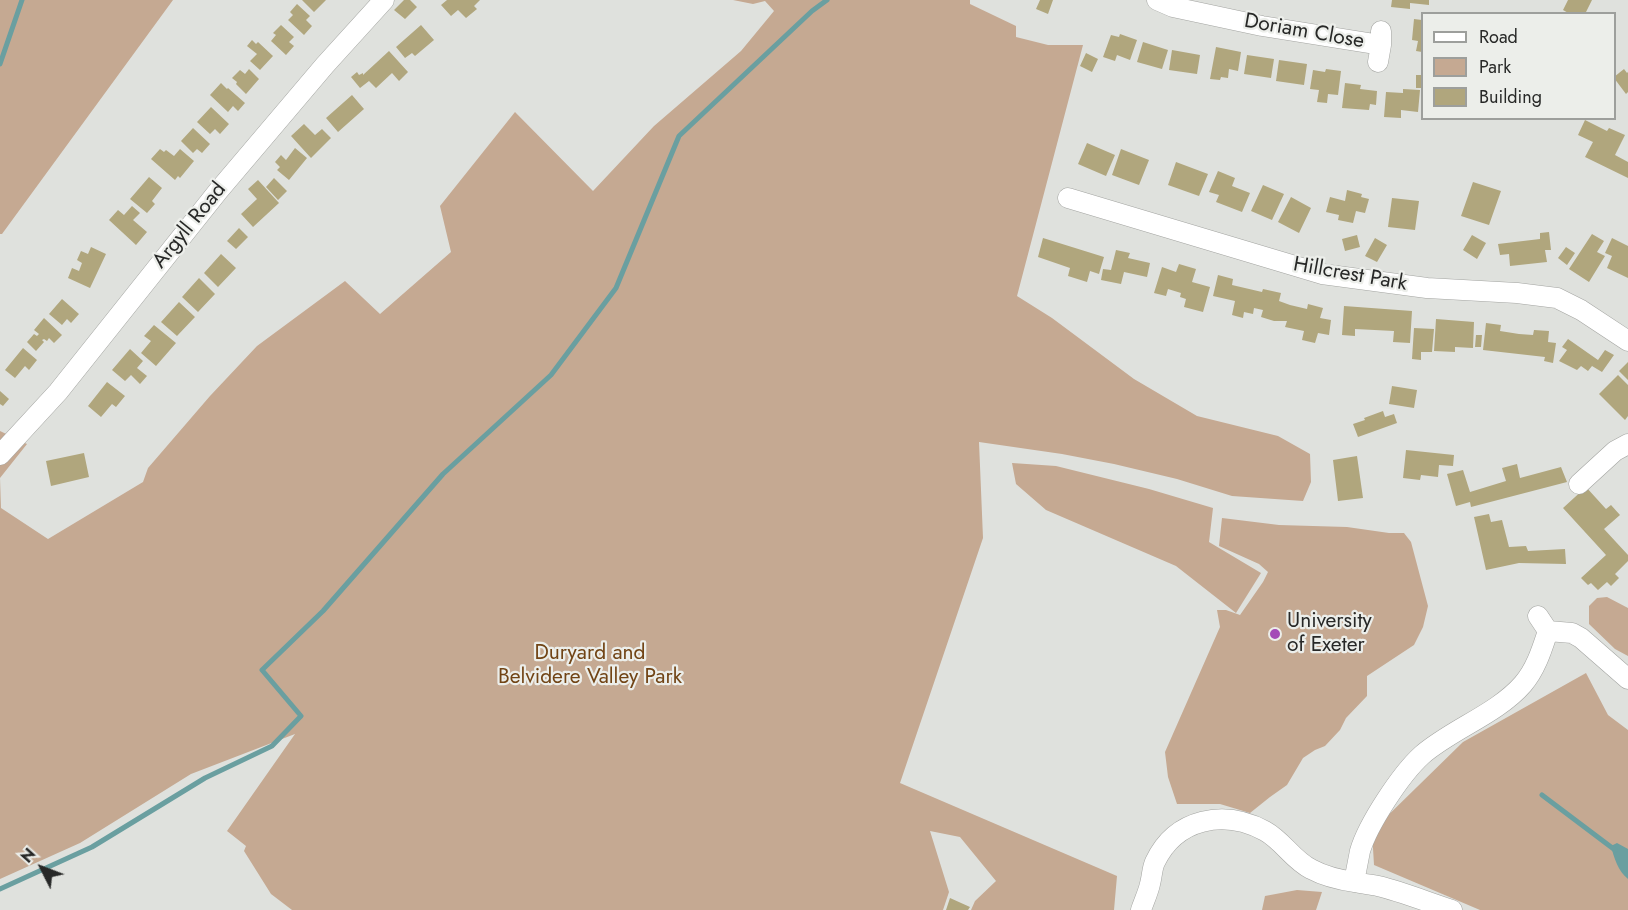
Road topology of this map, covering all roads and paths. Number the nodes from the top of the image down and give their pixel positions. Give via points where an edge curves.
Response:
1 (384, 0) edge
2 (1157, 0) edge
3 (1380, 46) dead end
4 (1068, 198) dead end
5 (1628, 341) edge
6 (1628, 444) edge
7 (0, 455) edge
8 (1579, 484) dead end
9 (1628, 679) edge
10 (1354, 882) junction
11 (1141, 910) edge
12 (1452, 910) edge

1 - 7 street, Argyll Road via 219,190 58,392
2 - 3 street, Doriam Close via 1262,26
4 - 5 street, Hillcrest Park via 1322,274 1427,288 1557,298
6 - 8 street
9 - 10 street via 1581,638 1543,623 1539,657 1522,685 1504,702 1420,756 1402,778 1374,819 1361,850
10 - 11 street via 1309,868 1280,841 1256,827 1213,820 1183,828 1173,836 1154,863
10 - 12 street via 1376,885

